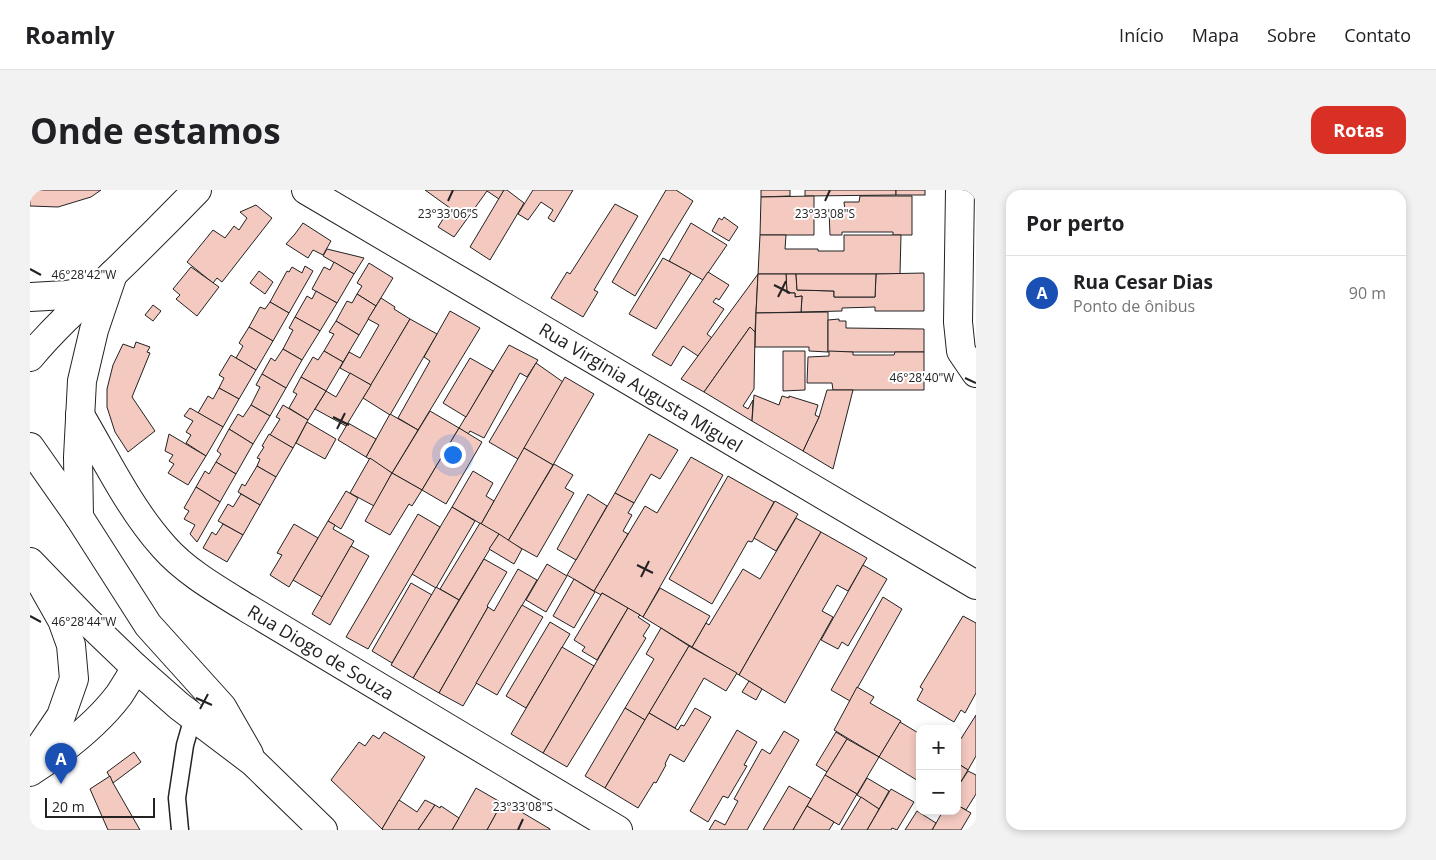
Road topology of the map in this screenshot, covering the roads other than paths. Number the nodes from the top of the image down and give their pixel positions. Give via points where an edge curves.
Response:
1 (197, 190) edge
2 (306, 190) edge
3 (960, 190) edge
4 (104, 282) junction
5 (30, 297) edge
6 (30, 357) edge
7 (976, 373) edge
8 (80, 415) junction
9 (30, 447) edge
10 (79, 517) junction
11 (30, 563) edge
12 (972, 573) edge
13 (148, 624) junction
14 (136, 668) junction
15 (193, 717) junction
16 (30, 759) edge
17 (254, 762) junction
18 (30, 772) edge
19 (180, 830) edge
20 (323, 830) edge
21 (618, 830) edge

1 - 4 street
2 - 12 street, Rua Virginia Augusta Miguel
3 - 7 street via 958,322 961,351
4 - 5 street via 66,295
4 - 6 street
4 - 8 street via 82,381
8 - 10 street
8 - 21 street, Rua Diogo de Souza via 142,518 164,548 192,573
9 - 10 street
10 - 13 street
11 - 14 street
11 - 16 street via 62,620 71,645 74,679 61,716
13 - 14 street
13 - 17 street via 222,707
14 - 15 street
14 - 18 street via 118,695 94,721 58,753
15 - 17 street
15 - 19 lane via 177,798
17 - 20 street

